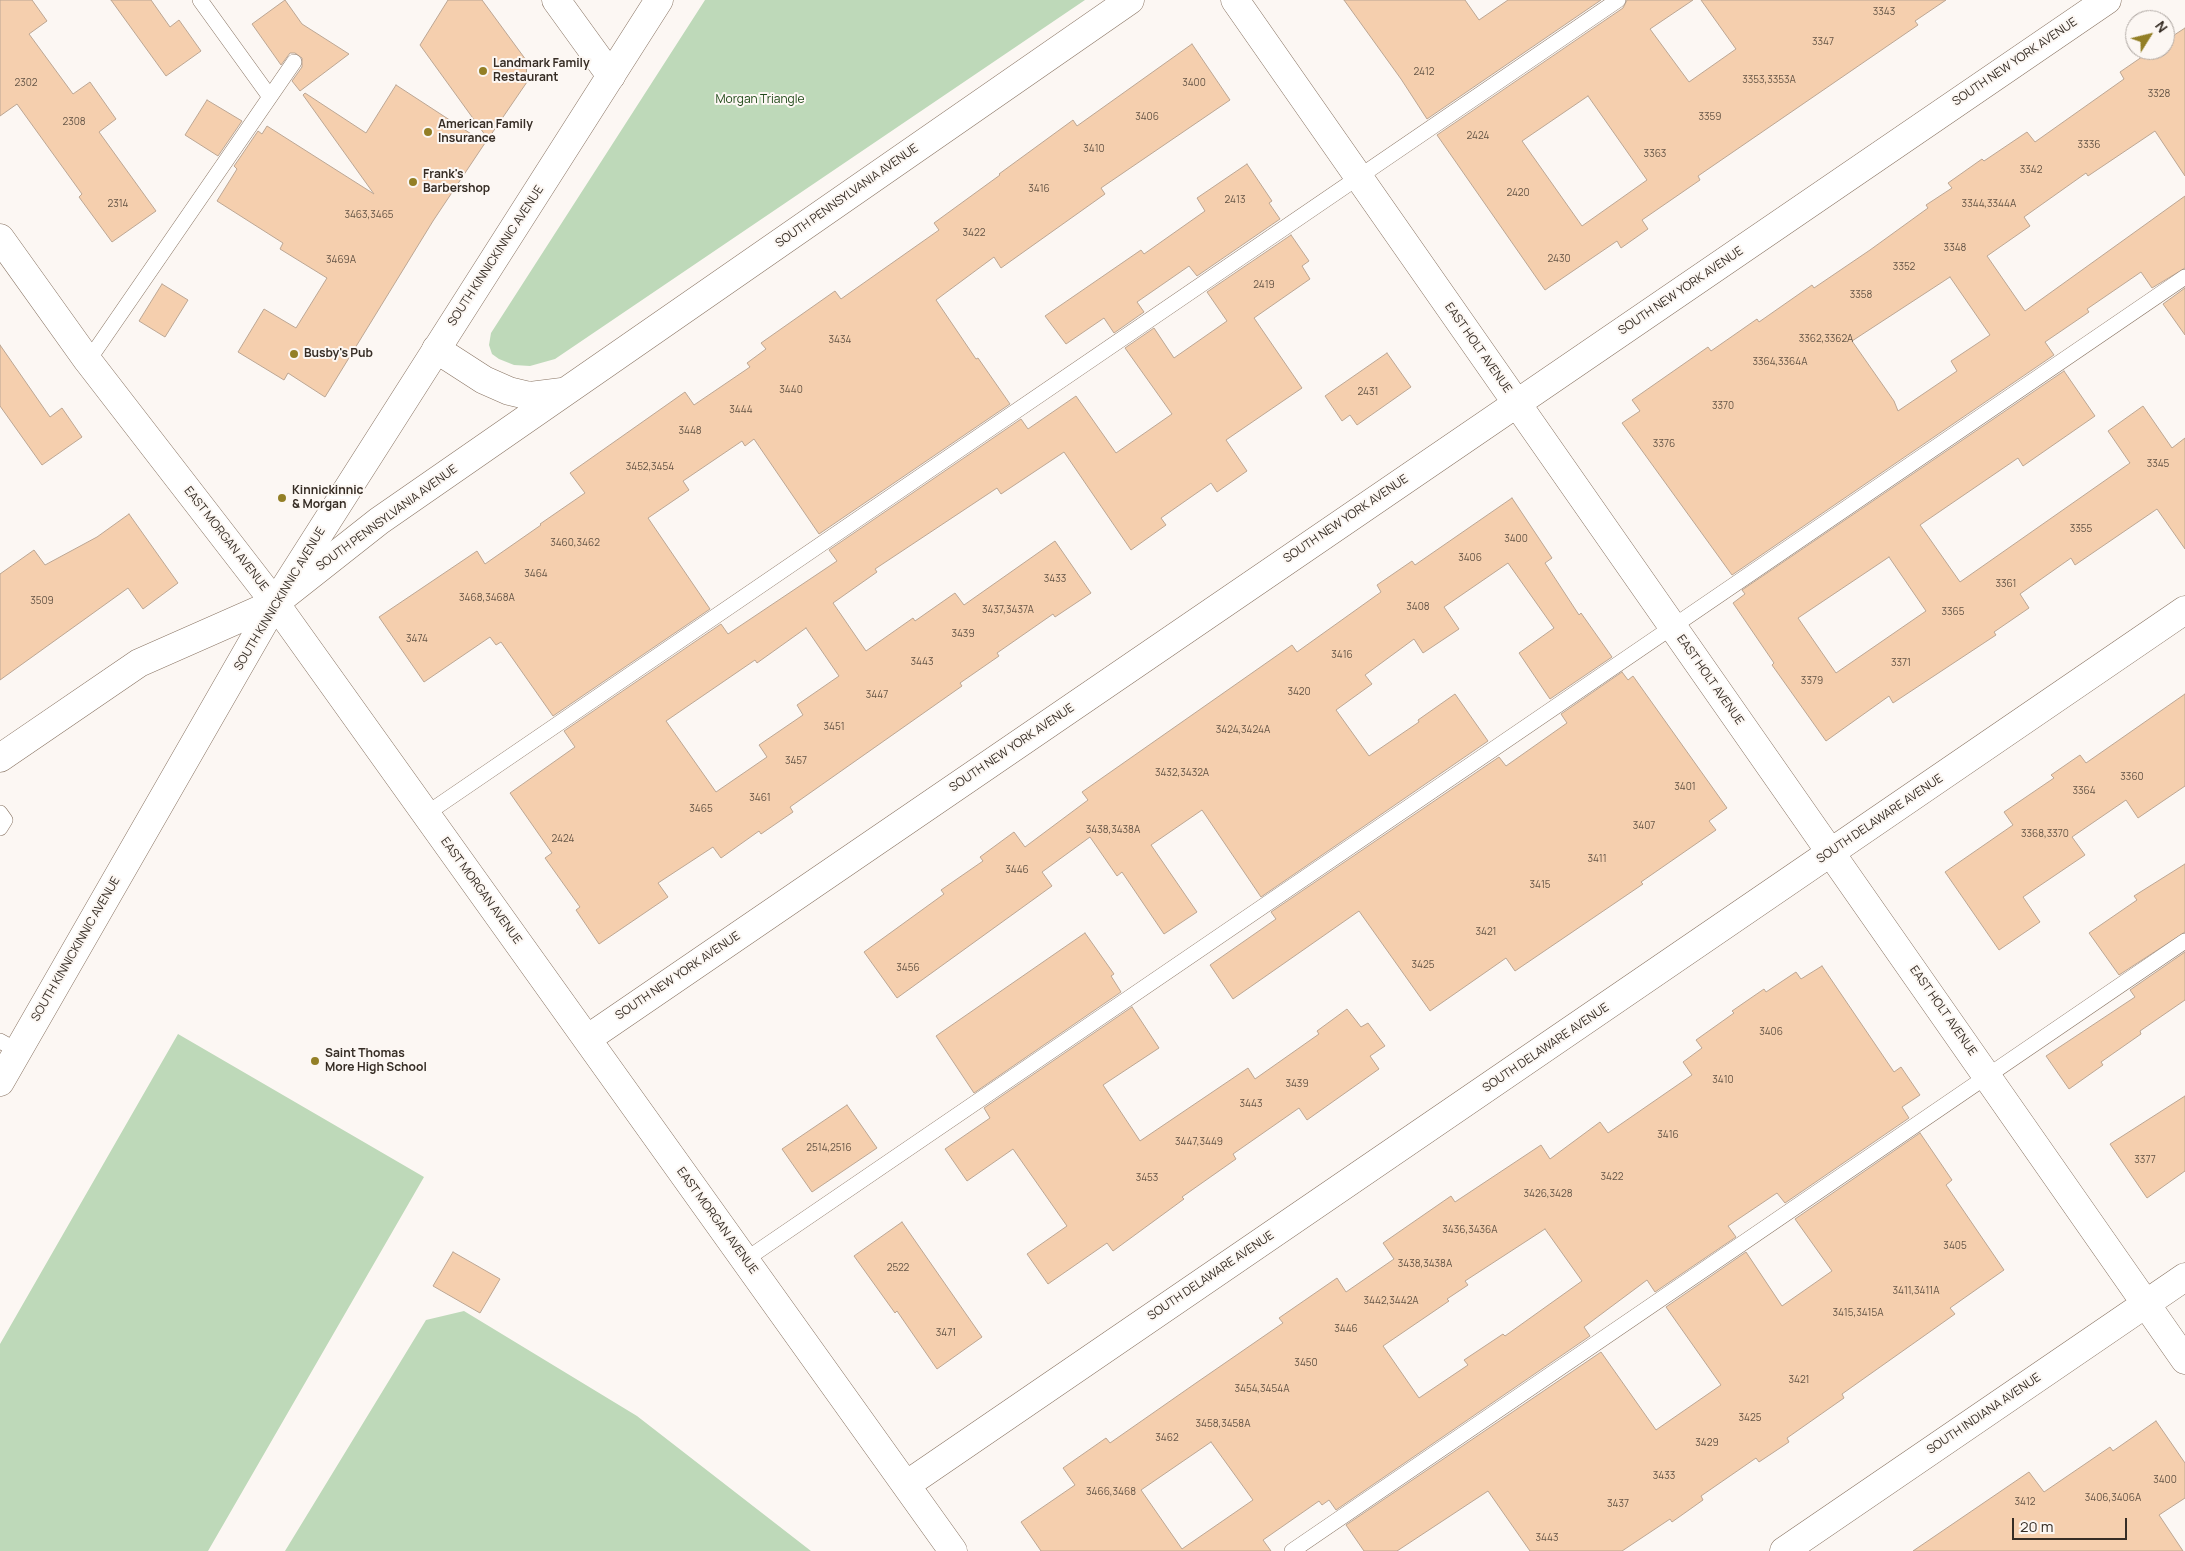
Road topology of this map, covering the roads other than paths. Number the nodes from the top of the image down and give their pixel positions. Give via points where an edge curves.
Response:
1 (200, 0) edge
2 (556, 0) edge
3 (659, 0) edge
4 (1130, 0) edge
5 (1235, 0) edge
6 (1618, 0) edge
7 (2107, 0) edge
8 (294, 62) dead end
9 (611, 76) junction
10 (270, 97) junction
11 (1358, 177) junction
12 (0, 238) edge
13 (2185, 277) edge
14 (436, 349) junction
15 (88, 361) junction
16 (564, 392) junction
17 (1516, 403) junction
18 (275, 603) junction
19 (2185, 610) edge
20 (1673, 626) junction
21 (0, 758) edge
22 (0, 813) edge
23 (426, 814) junction
24 (0, 828) edge
25 (1831, 852) junction
26 (2185, 941) edge
27 (587, 1039) junction
28 (9, 1046) edge
29 (1988, 1076) junction
30 (0, 1082) edge
31 (745, 1260) junction
32 (2185, 1277) edge
33 (2146, 1304) junction
34 (2185, 1360) edge
35 (906, 1485) junction
36 (953, 1551) edge
37 (1292, 1551) edge
38 (1784, 1551) edge

1 - 10 lane
2 - 9 street
3 - 9 street, SOUTH KINNICKINNIC AVENUE
4 - 16 street, SOUTH PENNSYLVANIA AVENUE
5 - 11 street, EAST HOLT AVENUE
6 - 11 lane
7 - 17 street, SOUTH NEW YORK AVENUE
8 - 10 lane
9 - 14 street, SOUTH KINNICKINNIC AVENUE
10 - 15 lane
11 - 17 street, EAST HOLT AVENUE
11 - 23 lane
12 - 15 street, EAST MORGAN AVENUE
13 - 20 lane
14 - 16 street, SOUTH PENNSYLVANIA AVENUE via 484,380 509,391 530,396
14 - 18 street, SOUTH KINNICKINNIC AVENUE
15 - 18 street, EAST MORGAN AVENUE
16 - 18 street, SOUTH PENNSYLVANIA AVENUE via 379,521
17 - 20 street, EAST HOLT AVENUE
17 - 27 street, SOUTH NEW YORK AVENUE
18 - 21 street, SOUTH PENNSYLVANIA AVENUE via 140,663
18 - 23 street, EAST MORGAN AVENUE
18 - 28 street, SOUTH KINNICKINNIC AVENUE
19 - 25 street, SOUTH DELAWARE AVENUE
20 - 25 street, EAST HOLT AVENUE
20 - 31 lane
22 - 24 lane via 5,820
23 - 27 street, EAST MORGAN AVENUE
25 - 29 street, EAST HOLT AVENUE
25 - 35 street, SOUTH DELAWARE AVENUE
26 - 29 lane
27 - 31 street, EAST MORGAN AVENUE
28 - 30 street, SOUTH KINNICKINNIC AVENUE
29 - 33 street, EAST HOLT AVENUE
29 - 37 lane
31 - 35 street, EAST MORGAN AVENUE
32 - 33 street, SOUTH INDIANA AVENUE
33 - 34 street, EAST HOLT AVENUE
33 - 38 street, SOUTH INDIANA AVENUE
35 - 36 street, EAST MORGAN AVENUE

